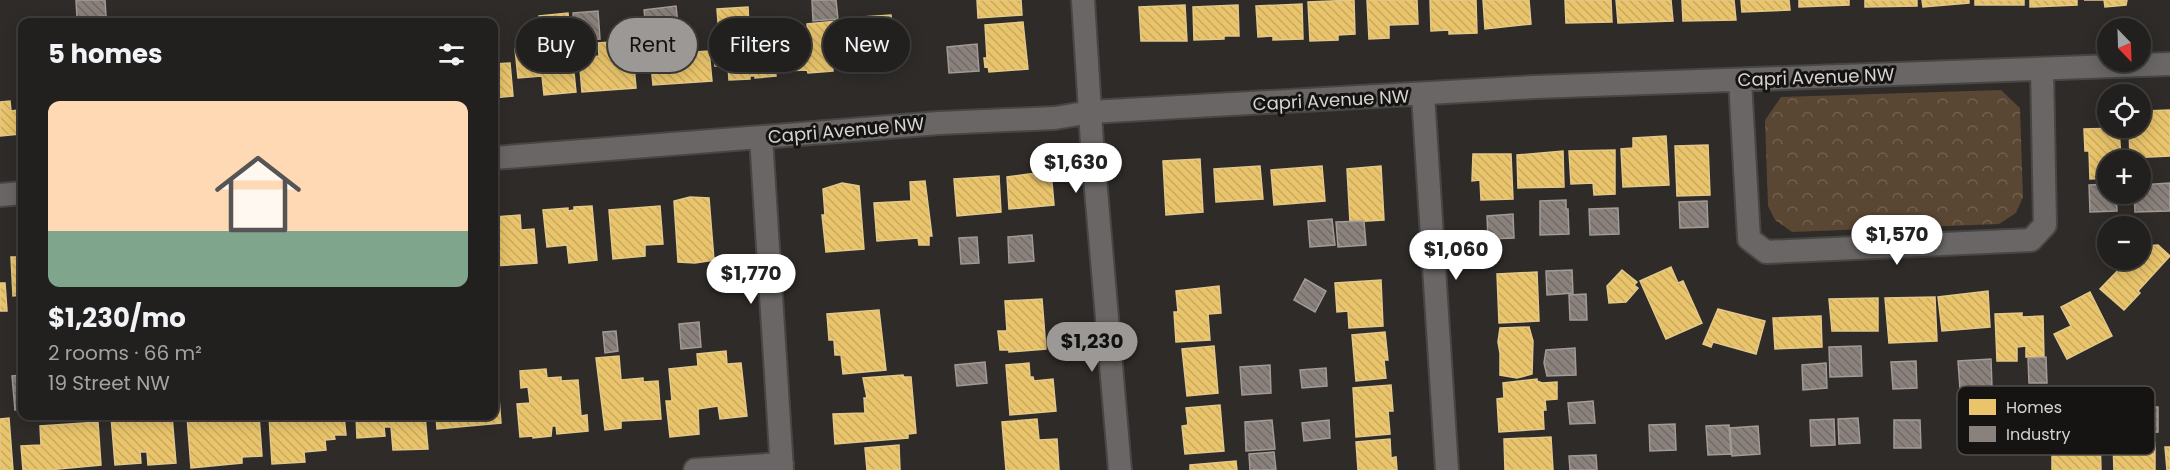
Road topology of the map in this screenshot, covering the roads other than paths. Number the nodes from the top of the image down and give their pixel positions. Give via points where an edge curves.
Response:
1 (1083, 0) edge
2 (2170, 64) edge
3 (2042, 69) junction
4 (1740, 80) junction
5 (1423, 95) junction
6 (1090, 112) junction
7 (761, 138) junction
8 (498, 158) edge
9 (18, 193) edge
10 (0, 195) edge
11 (782, 467) edge
12 (695, 470) edge
13 (1120, 470) edge
14 (1447, 470) edge

1 - 6 street
2 - 3 street, Capri Avenue NW
3 - 4 street, Capri Avenue NW
3 - 4 street via 2045,225 2031,240 1766,252 1749,239
4 - 5 street, Capri Avenue NW
5 - 6 street, Capri Avenue NW
5 - 14 street
6 - 7 street, Capri Avenue NW
6 - 13 street
7 - 8 street, Capri Avenue NW
7 - 11 street
9 - 10 street
11 - 12 street

